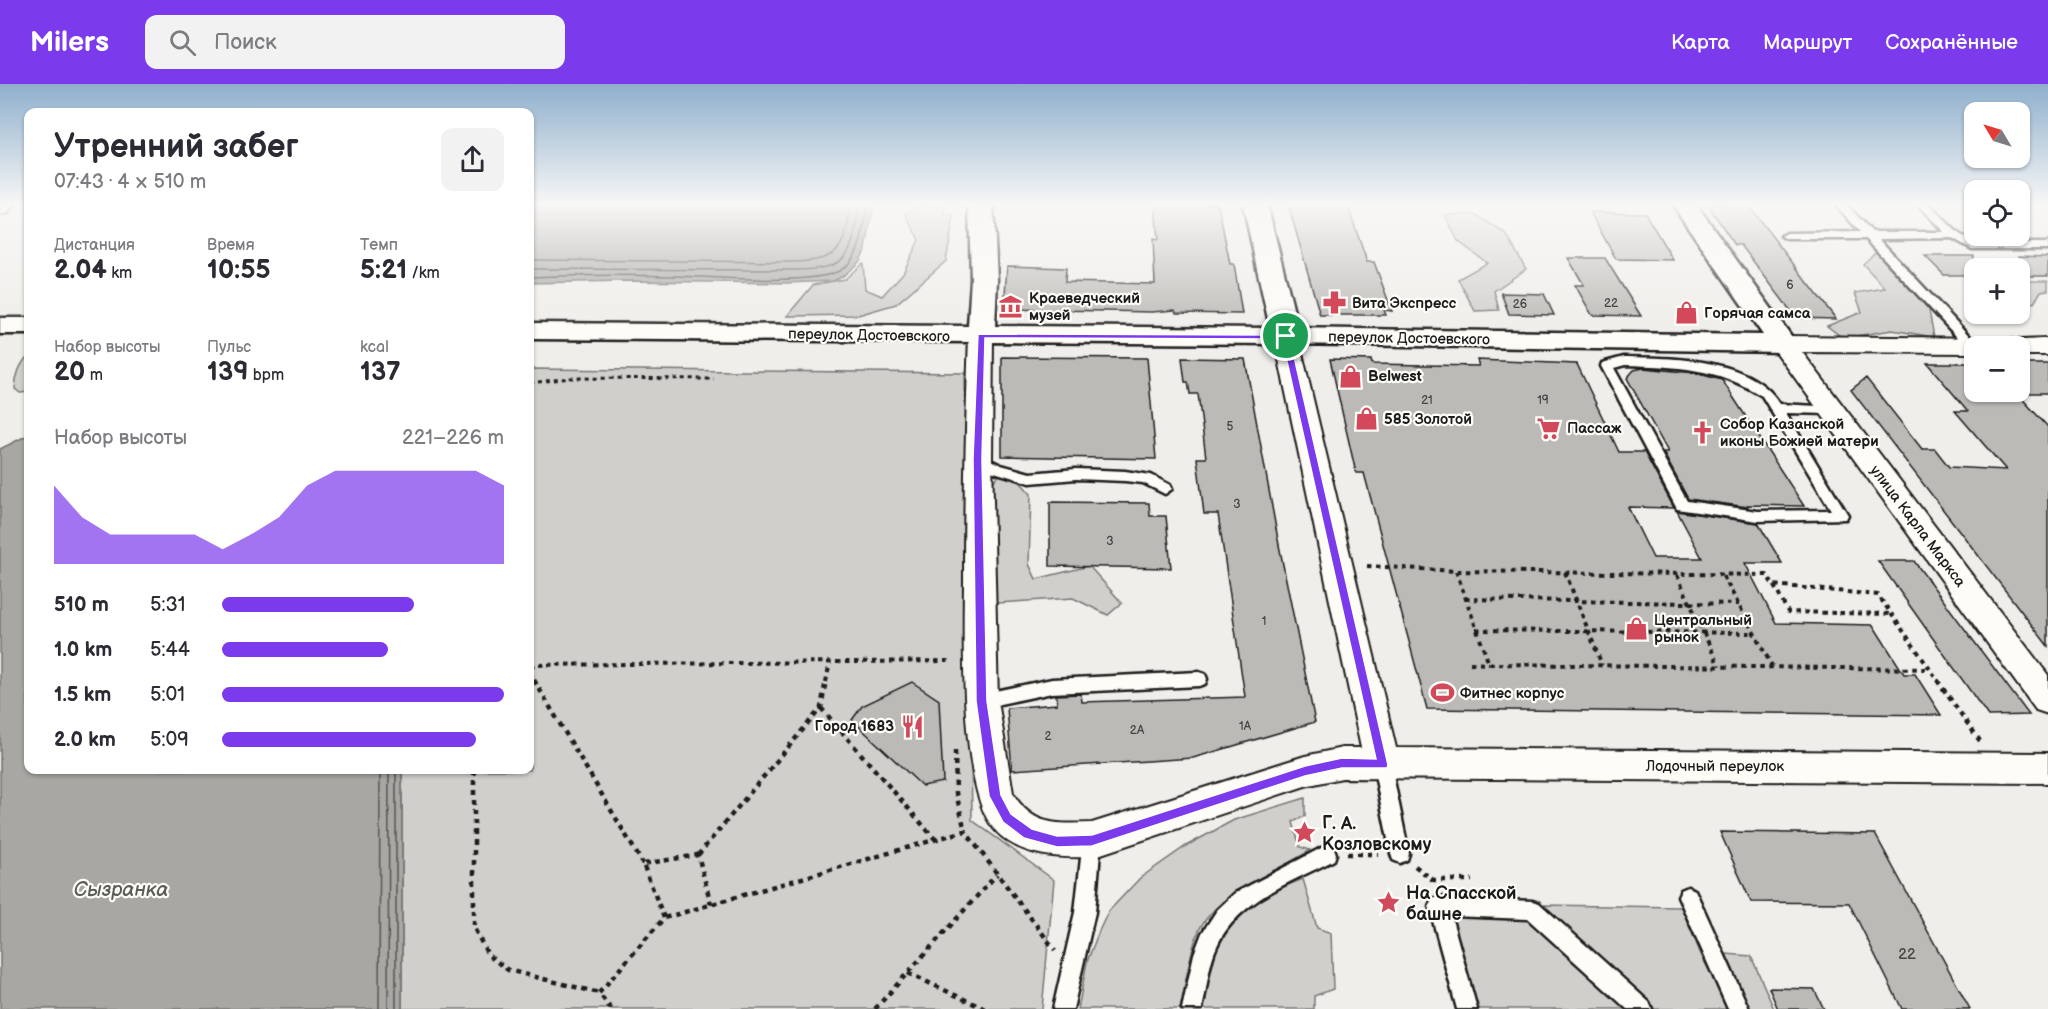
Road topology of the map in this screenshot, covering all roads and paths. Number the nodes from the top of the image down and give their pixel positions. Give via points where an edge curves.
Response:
1 (983, 247) edge
2 (1265, 247) edge
3 (1715, 247) edge
4 (1880, 247) edge
5 (0, 326) edge
6 (24, 326) edge
7 (534, 331) edge
8 (981, 336) junction
9 (1286, 336) junction
10 (1964, 337) edge
11 (1783, 344) junction
12 (1964, 346) edge
13 (2030, 347) edge
14 (2048, 347) edge
15 (714, 379) dead end
16 (534, 382) edge
17 (1778, 408) junction
18 (1831, 410) junction
19 (978, 459) junction
20 (1165, 489) dead end
21 (1367, 566) dead end
22 (1455, 571) junction
23 (1565, 572) junction
24 (1677, 575) junction
25 (1722, 575) junction
26 (1773, 585) junction
27 (1465, 599) junction
28 (1576, 600) junction
29 (1690, 603) junction
30 (1739, 604) junction
31 (1891, 614) junction
32 (1476, 630) junction
33 (1589, 631) junction
34 (1703, 633) junction
35 (1753, 633) junction
36 (981, 660) junction
37 (830, 662) junction
38 (1470, 663) dead end
39 (1489, 664) junction
40 (534, 665) edge
41 (1602, 665) junction
42 (1719, 666) junction
43 (1773, 667) junction
44 (1930, 669) junction
45 (1199, 679) dead end
46 (534, 681) edge
47 (2048, 700) edge
48 (981, 701) junction
49 (821, 708) junction
50 (1383, 765) junction
51 (1997, 768) junction
52 (2048, 768) edge
53 (474, 774) edge
54 (935, 839) junction
55 (1092, 840) junction
56 (1327, 854) joint
57 (1400, 854) joint
58 (698, 855) junction
59 (643, 864) junction
60 (997, 874) junction
61 (1688, 896) dead end
62 (711, 904) junction
63 (664, 918) junction
64 (1071, 972) junction
65 (908, 973) junction
66 (599, 993) junction
67 (611, 1009) edge
68 (874, 1009) edge
69 (985, 1009) edge
70 (1063, 1009) edge
71 (1192, 1009) edge
72 (1467, 1009) edge
73 (1642, 1009) edge
74 (1739, 1009) edge

1 - 8 main road
2 - 9 main road
3 - 11 main road, улица Карла Маркса
4 - 10 lane
5 - 6 main road
7 - 8 main road, переулок Достоевского
8 - 9 main road, переулок Достоевского
8 - 19 street, Лодочный переулок
9 - 11 main road, переулок Достоевского
9 - 50 street
11 - 12 street, переулок Достоевского
11 - 18 street, улица Карла Маркса
13 - 14 street
15 - 16 path via 570,378
17 - 17 lane via 1841,515 1758,516 1682,505 1607,366 1624,361 1712,366 1748,380 1767,393
17 - 18 lane
18 - 47 street, улица Карла Маркса
19 - 20 lane via 1030,478 1076,474 1125,476 1146,478
19 - 36 street, Лодочный переулок
21 - 22 path
22 - 23 path
22 - 27 path
23 - 24 path
23 - 28 path
24 - 25 path
24 - 29 path
25 - 26 path via 1767,575
25 - 30 path
26 - 31 path via 1878,595
26 - 31 path via 1788,612
27 - 28 path
27 - 32 path
28 - 29 path
28 - 33 path
29 - 30 path
29 - 34 path
30 - 35 path
31 - 44 path
32 - 33 path
32 - 39 path
33 - 34 path
33 - 41 path
34 - 35 path
34 - 42 path
35 - 43 path
36 - 37 path
36 - 48 street, Лодочный переулок
37 - 40 path
37 - 49 path
38 - 39 path
39 - 41 path
41 - 42 path
42 - 43 path
43 - 44 path
44 - 51 path
45 - 48 lane via 1052,686
46 - 59 path
48 - 55 street, Лодочный переулок via 995,796 1007,818 1029,834 1057,841
49 - 54 path
49 - 58 path
50 - 51 street, Лодочный переулок
50 - 55 street, Лодочный переулок via 1342,763 1305,771
50 - 57 lane
51 - 52 street, Лодочный переулок
53 - 66 path via 474,928 488,955 508,970
54 - 60 path via 965,831
54 - 62 path
55 - 64 lane via 1085,912
56 - 57 path
56 - 71 lane via 1242,899 1224,917 1204,954
58 - 59 path
58 - 62 path
59 - 63 path
60 - 64 path
60 - 65 path
61 - 74 lane
62 - 63 path
63 - 66 path
64 - 70 lane
65 - 68 path
65 - 69 path
66 - 67 path
72 - 73 lane via 1439,906 1532,910

